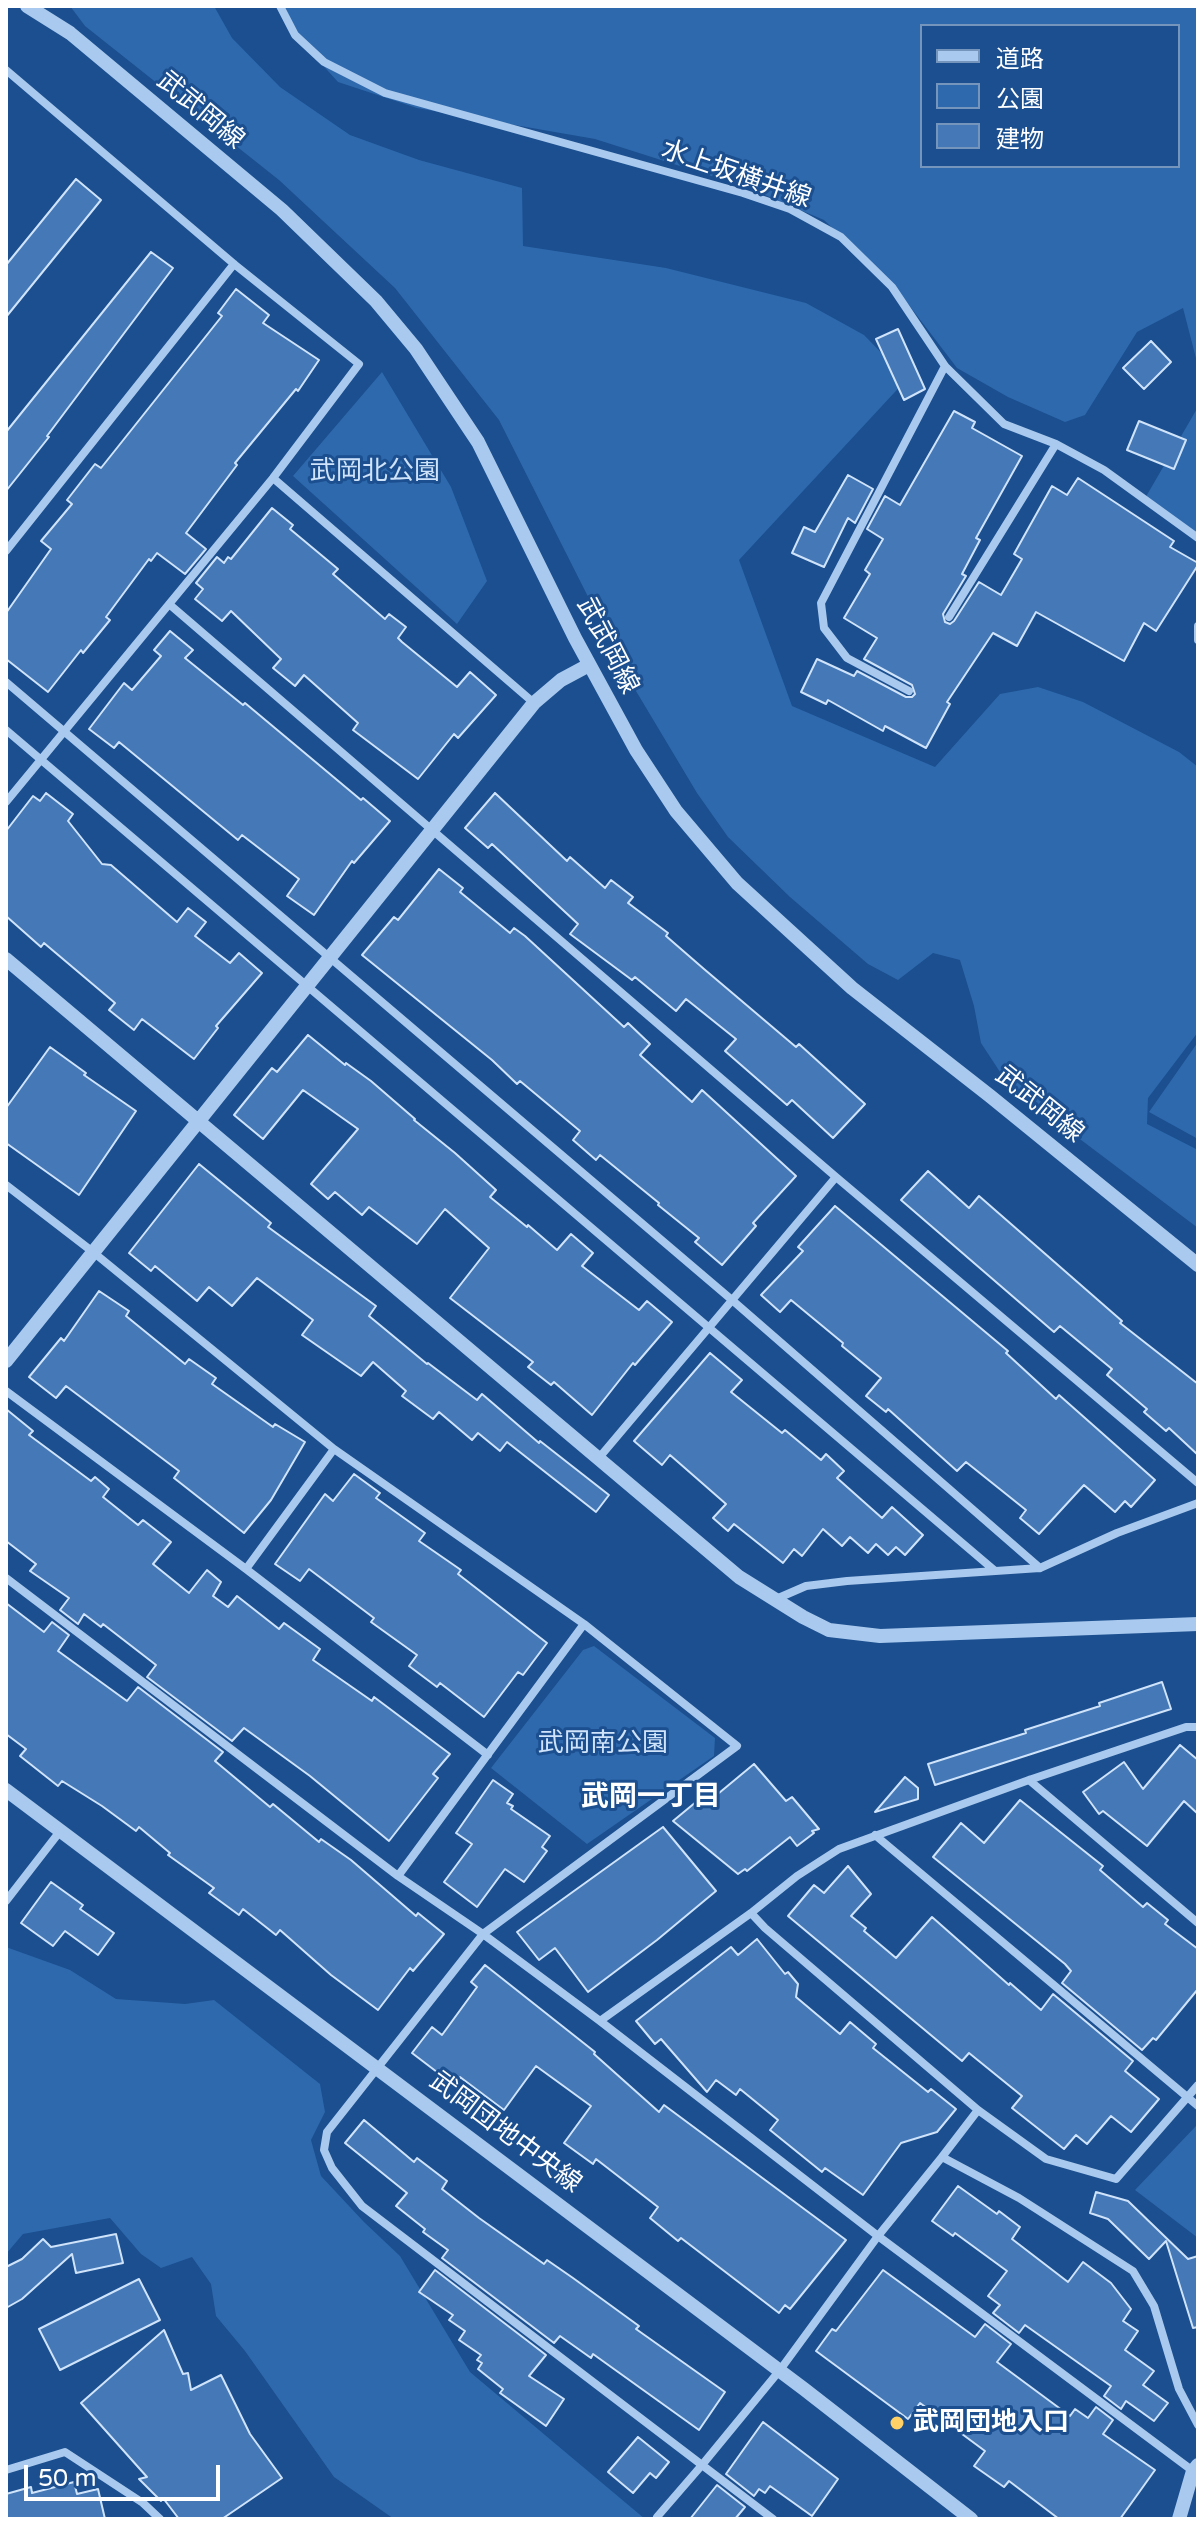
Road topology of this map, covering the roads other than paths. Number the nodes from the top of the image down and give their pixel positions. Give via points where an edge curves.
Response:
1 (27, 6) edge
2 (280, 6) edge
3 (6, 70) edge
4 (234, 264) junction
5 (945, 366) junction
6 (1056, 444) junction
7 (273, 478) junction
8 (1198, 538) edge
9 (6, 551) edge
10 (169, 604) junction
11 (949, 617) dead end
12 (1198, 626) edge
13 (1198, 640) edge
14 (589, 665) junction
15 (6, 682) edge
16 (909, 691) dead end
17 (534, 703) junction
18 (6, 730) edge
19 (63, 732) junction
20 (41, 760) junction
21 (6, 802) edge
22 (432, 830) junction
23 (329, 957) junction
24 (6, 959) edge
25 (305, 986) junction
26 (198, 1121) junction
27 (836, 1177) junction
28 (6, 1185) edge
29 (93, 1252) junction
30 (1198, 1265) edge
31 (732, 1300) junction
32 (709, 1327) junction
33 (6, 1361) edge
34 (6, 1391) edge
35 (334, 1449) junction
36 (598, 1459) junction
37 (1198, 1483) edge
38 (1198, 1503) edge
39 (1040, 1568) junction
40 (246, 1569) junction
41 (994, 1570) junction
42 (6, 1578) edge
43 (775, 1600) junction
44 (584, 1624) junction
45 (1198, 1624) edge
46 (1198, 1727) edge
47 (488, 1755) junction
48 (1029, 1780) junction
49 (6, 1790) edge
50 (61, 1830) junction
51 (875, 1835) junction
52 (398, 1876) junction
53 (6, 1901) edge
54 (751, 1913) junction
55 (1198, 1923) edge
56 (483, 1934) junction
57 (600, 2021) junction
58 (379, 2069) junction
59 (1198, 2085) edge
60 (1188, 2098) junction
61 (1198, 2106) edge
62 (978, 2110) junction
63 (942, 2157) junction
64 (878, 2236) junction
65 (780, 2370) junction
66 (1198, 2425) edge
67 (702, 2465) junction
68 (1196, 2468) edge
69 (6, 2470) edge
70 (160, 2519) edge
71 (659, 2519) edge
72 (773, 2519) edge
73 (971, 2519) edge
74 (1179, 2519) edge

1 - 14 street, 武武岡線 via 70,33 282,210 376,301 416,349 478,442
2 - 5 street, 水上坂横井線 via 295,35 324,62 385,93 790,209 841,237 892,287
3 - 4 street
4 - 7 street via 359,364
4 - 9 street
5 - 6 street, 水上坂横井線 via 1004,424
5 - 16 street via 821,603 824,628 847,658
6 - 8 street, 水上坂横井線 via 1104,470
6 - 11 street
7 - 10 street
7 - 17 street
10 - 19 street
10 - 22 street
12 - 13 street
14 - 17 street
14 - 30 street, 武武岡線 via 657,784 713,858 760,907 852,988
15 - 19 street
17 - 22 street
18 - 20 street
19 - 20 street
19 - 23 street
20 - 21 street
20 - 25 street
22 - 23 street
22 - 27 street
23 - 25 street
23 - 31 street
24 - 26 street
25 - 26 street
25 - 32 street
26 - 29 street
26 - 36 street
27 - 31 street
27 - 37 street
28 - 29 street
29 - 33 street
29 - 35 street
31 - 32 street
31 - 39 street
32 - 36 street
32 - 41 street
34 - 40 street
35 - 40 street
35 - 44 street
36 - 43 street via 739,1577
38 - 39 street
39 - 41 street
40 - 47 street
41 - 43 street via 833,1582 806,1586
42 - 52 street
43 - 45 street via 829,1630 880,1636
44 - 47 street
44 - 56 street via 737,1746
46 - 48 street
47 - 52 street
48 - 51 street
48 - 55 street
49 - 50 street, 武岡団地中央線
50 - 53 street
50 - 58 street, 武岡団地中央線
51 - 54 street via 818,1862
51 - 60 street
52 - 56 street
54 - 57 street
54 - 62 street
56 - 57 street
56 - 58 street
57 - 64 street
58 - 65 street, 武岡団地中央線
58 - 67 street via 327,2132 324,2150 362,2206
59 - 60 street
60 - 61 street
60 - 62 street via 1116,2179 1046,2159
62 - 63 street
63 - 64 street
63 - 66 street via 1019,2198 1133,2271 1154,2306 1179,2389
64 - 65 street
64 - 68 street
65 - 67 street
65 - 73 street, 武岡団地中央線
67 - 71 street
67 - 72 street
68 - 74 street
69 - 70 street via 65,2452

